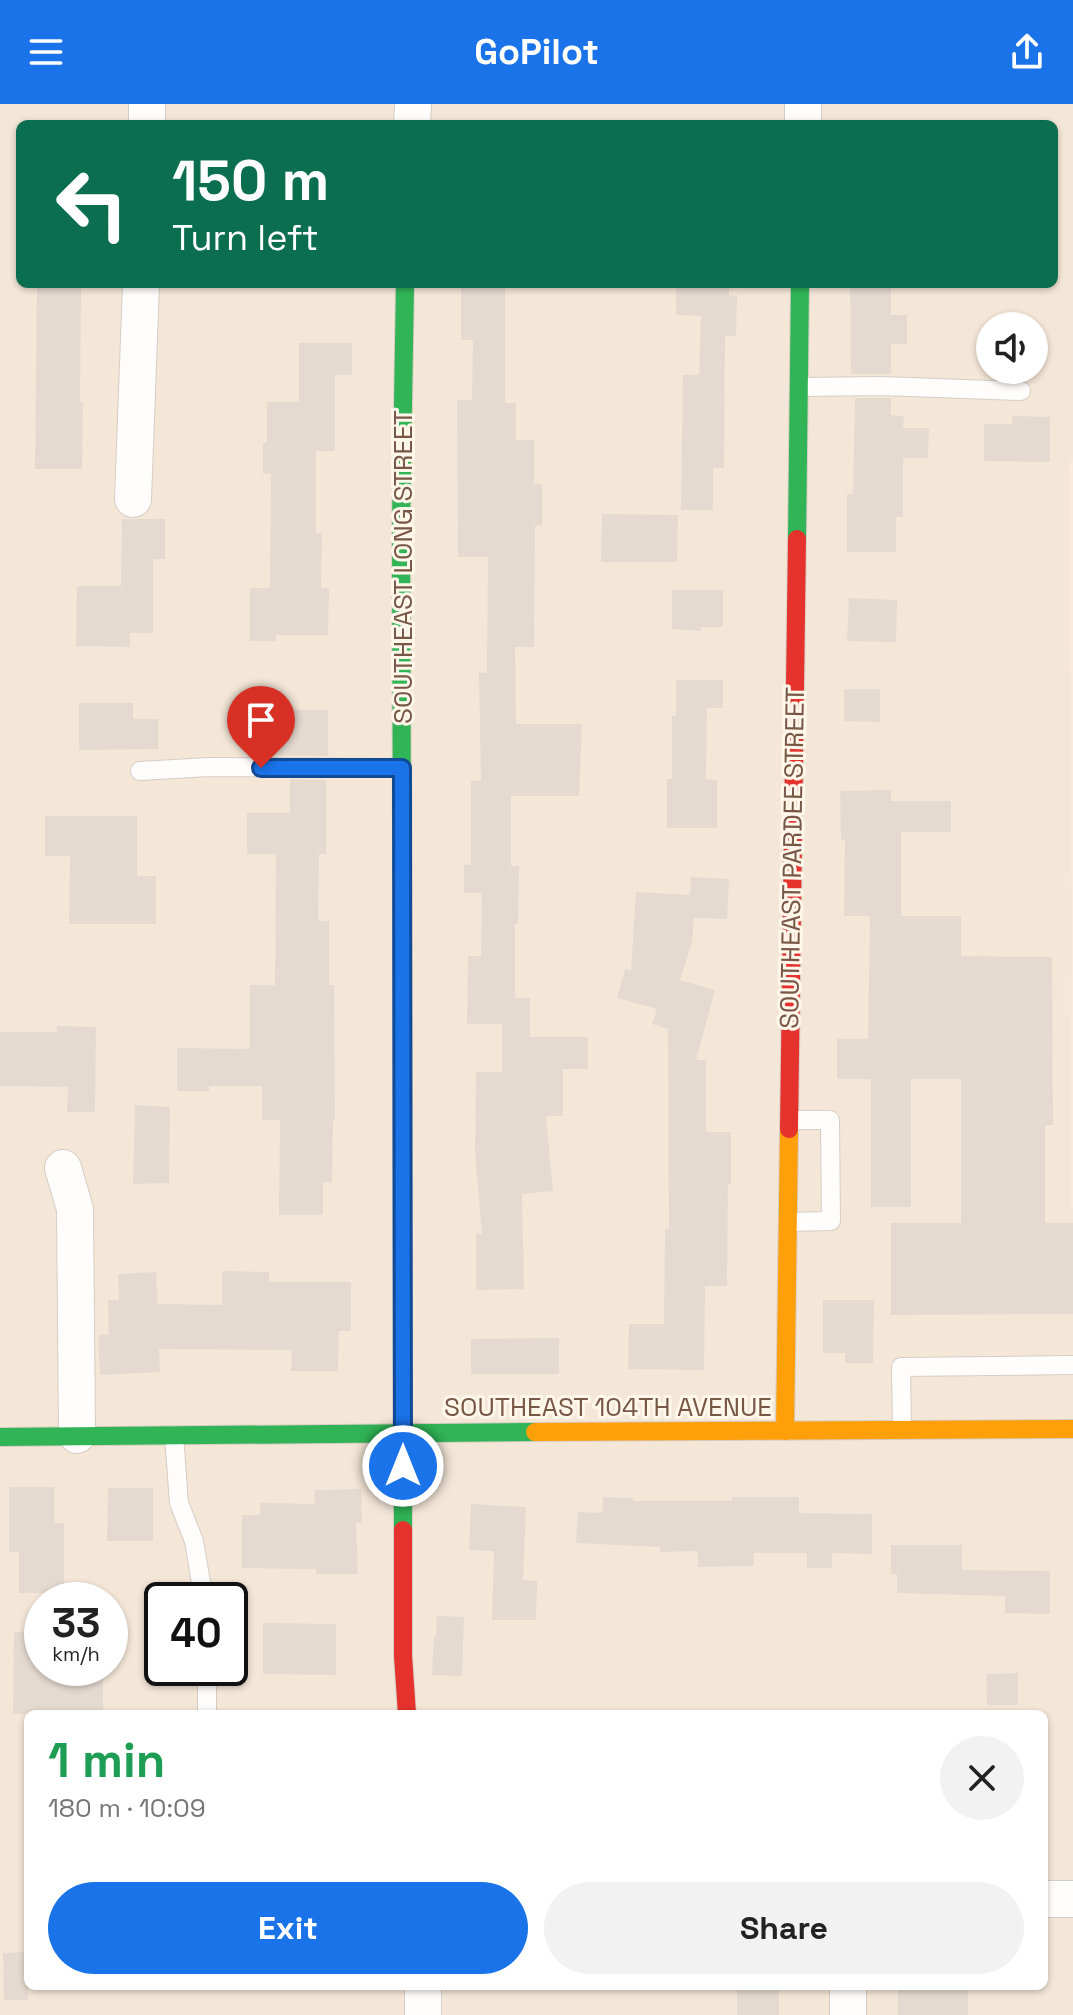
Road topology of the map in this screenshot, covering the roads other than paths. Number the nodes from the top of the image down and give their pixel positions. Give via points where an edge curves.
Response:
1 (141, 288) edge
2 (405, 288) edge
3 (800, 288) edge
4 (799, 387) junction
5 (1021, 391) dead end
6 (133, 499) dead end
7 (402, 768) junction
8 (140, 771) dead end
9 (789, 1120) junction
10 (63, 1168) dead end
11 (788, 1222) junction
12 (1073, 1365) edge
13 (1073, 1429) edge
14 (902, 1430) junction
15 (785, 1431) junction
16 (402, 1434) junction
17 (77, 1435) junction
18 (174, 1435) junction
19 (0, 1437) edge
20 (201, 1582) edge
21 (207, 1686) edge
22 (207, 1710) edge
23 (407, 1710) edge
24 (1048, 1899) edge
25 (1073, 1899) edge
26 (423, 1990) edge
27 (848, 1990) edge
28 (423, 2015) edge
29 (848, 2015) edge

1 - 6 street
2 - 7 street, SOUTHEAST LONG STREET
3 - 4 street, SOUTHEAST PARDEE STREET
4 - 5 lane
4 - 9 street, SOUTHEAST PARDEE STREET
7 - 8 lane
7 - 16 street, SOUTHEAST LONG STREET
9 - 11 street, SOUTHEAST PARDEE STREET
9 - 11 lane via 830,1120 831,1221
10 - 17 street via 75,1209
11 - 15 street, SOUTHEAST PARDEE STREET
12 - 14 lane via 901,1367
13 - 14 street, SOUTHEAST 104TH AVENUE
14 - 15 street, SOUTHEAST 104TH AVENUE
15 - 16 street, SOUTHEAST 104TH AVENUE
16 - 18 street, SOUTHEAST 104TH AVENUE
16 - 23 street, SOUTHEAST LONG STREET
17 - 18 street, SOUTHEAST 104TH AVENUE
17 - 19 street, SOUTHEAST 104TH AVENUE
18 - 20 lane via 179,1503 194,1541
21 - 22 lane
24 - 25 street
26 - 28 street
27 - 29 street

